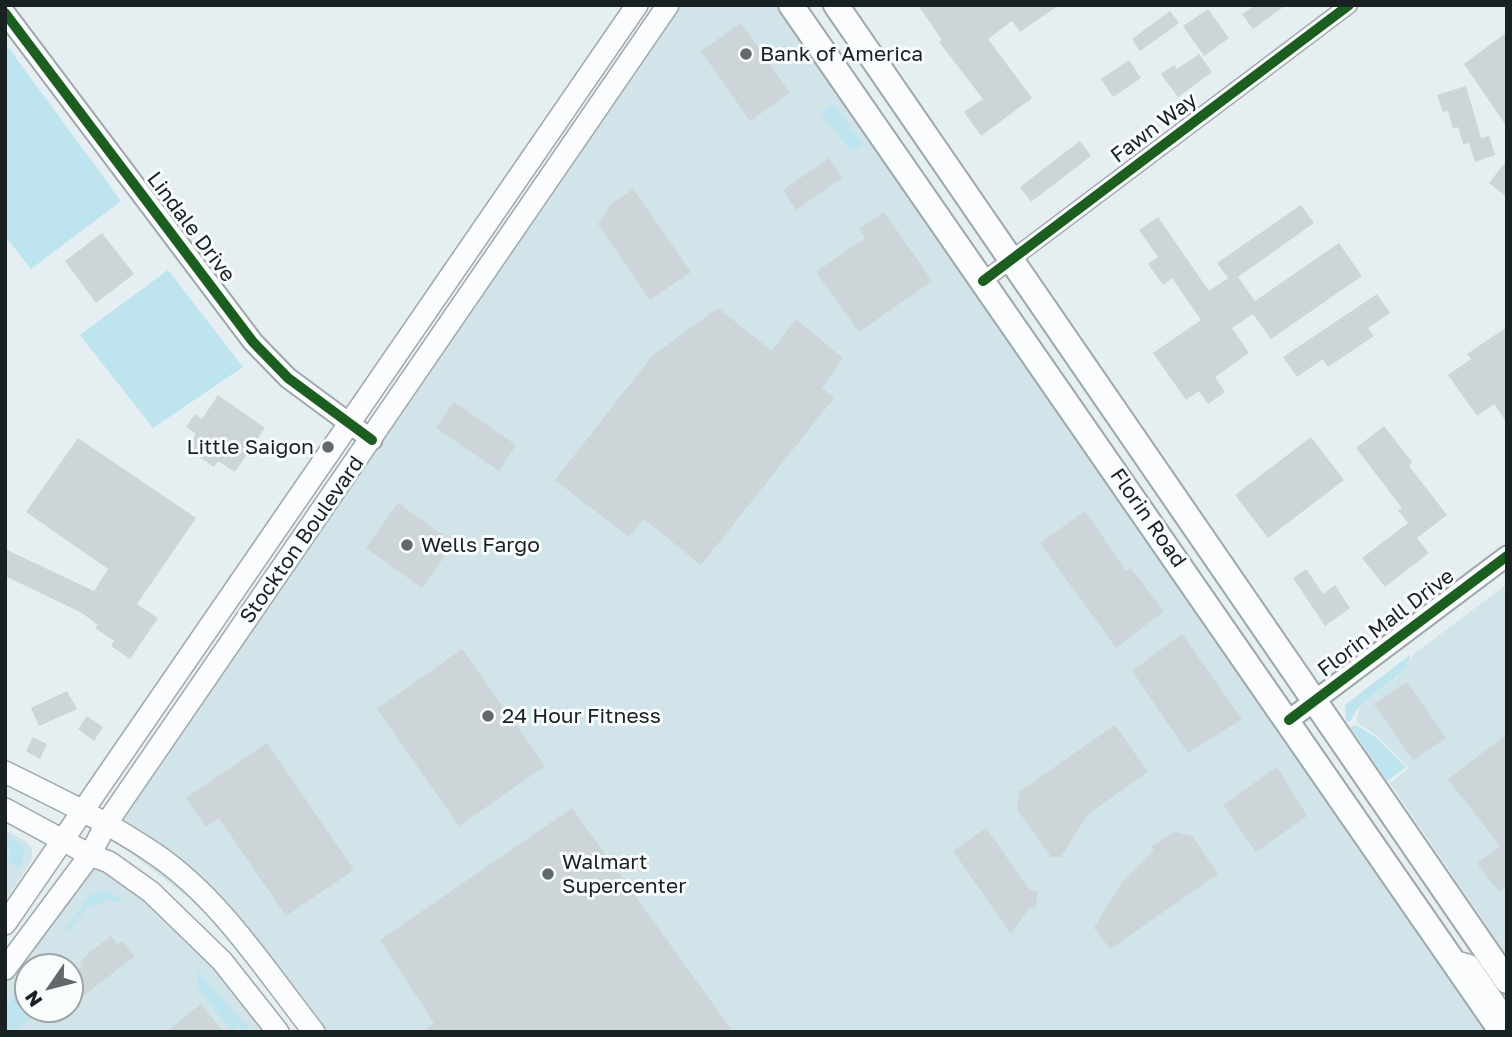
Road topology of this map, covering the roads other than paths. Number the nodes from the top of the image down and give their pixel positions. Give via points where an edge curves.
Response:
1 (637, 5) edge
2 (668, 5) edge
3 (791, 5) edge
4 (836, 5) edge
5 (1349, 5) edge
6 (5, 13) edge
7 (1011, 260) junction
8 (983, 281) junction
9 (349, 425) junction
10 (372, 440) junction
11 (1507, 556) edge
12 (1314, 702) junction
13 (1289, 720) junction
14 (5, 772) edge
15 (5, 809) edge
16 (83, 811) junction
17 (106, 824) junction
18 (64, 838) junction
19 (90, 855) junction
20 (5, 924) edge
21 (1451, 958) junction
22 (5, 969) edge
23 (1507, 981) edge
24 (253, 1000) junction
25 (1507, 1017) edge
26 (278, 1032) edge
27 (290, 1032) edge
28 (314, 1032) edge
29 (1502, 1032) edge

1 - 9 main road, Stockton Boulevard
2 - 10 main road, Stockton Boulevard
3 - 8 main road, Florin Road
4 - 7 main road, Florin Road
5 - 7 street, Fawn Way
6 - 9 street, Lindale Drive via 253,342 288,378
7 - 8 street, Fawn Way
7 - 12 main road, Florin Road
8 - 13 main road, Florin Road
9 - 10 street, Lindale Drive
9 - 16 main road, Stockton Boulevard
10 - 17 main road, Stockton Boulevard
11 - 12 street, Florin Mall Drive
12 - 13 street, Florin Mall Drive
12 - 23 main road, Florin Road
13 - 21 main road, Florin Road
14 - 16 main road
15 - 18 main road
16 - 17 main road
16 - 18 main road, Stockton Boulevard
17 - 19 main road, Stockton Boulevard
17 - 28 main road via 156,855 200,893
18 - 19 main road
18 - 20 main road, Stockton Boulevard
19 - 22 main road, Stockton Boulevard
19 - 24 main road via 151,892 222,961
21 - 25 street via 1470,963
21 - 29 main road, Florin Road
24 - 26 main road
24 - 27 main road

